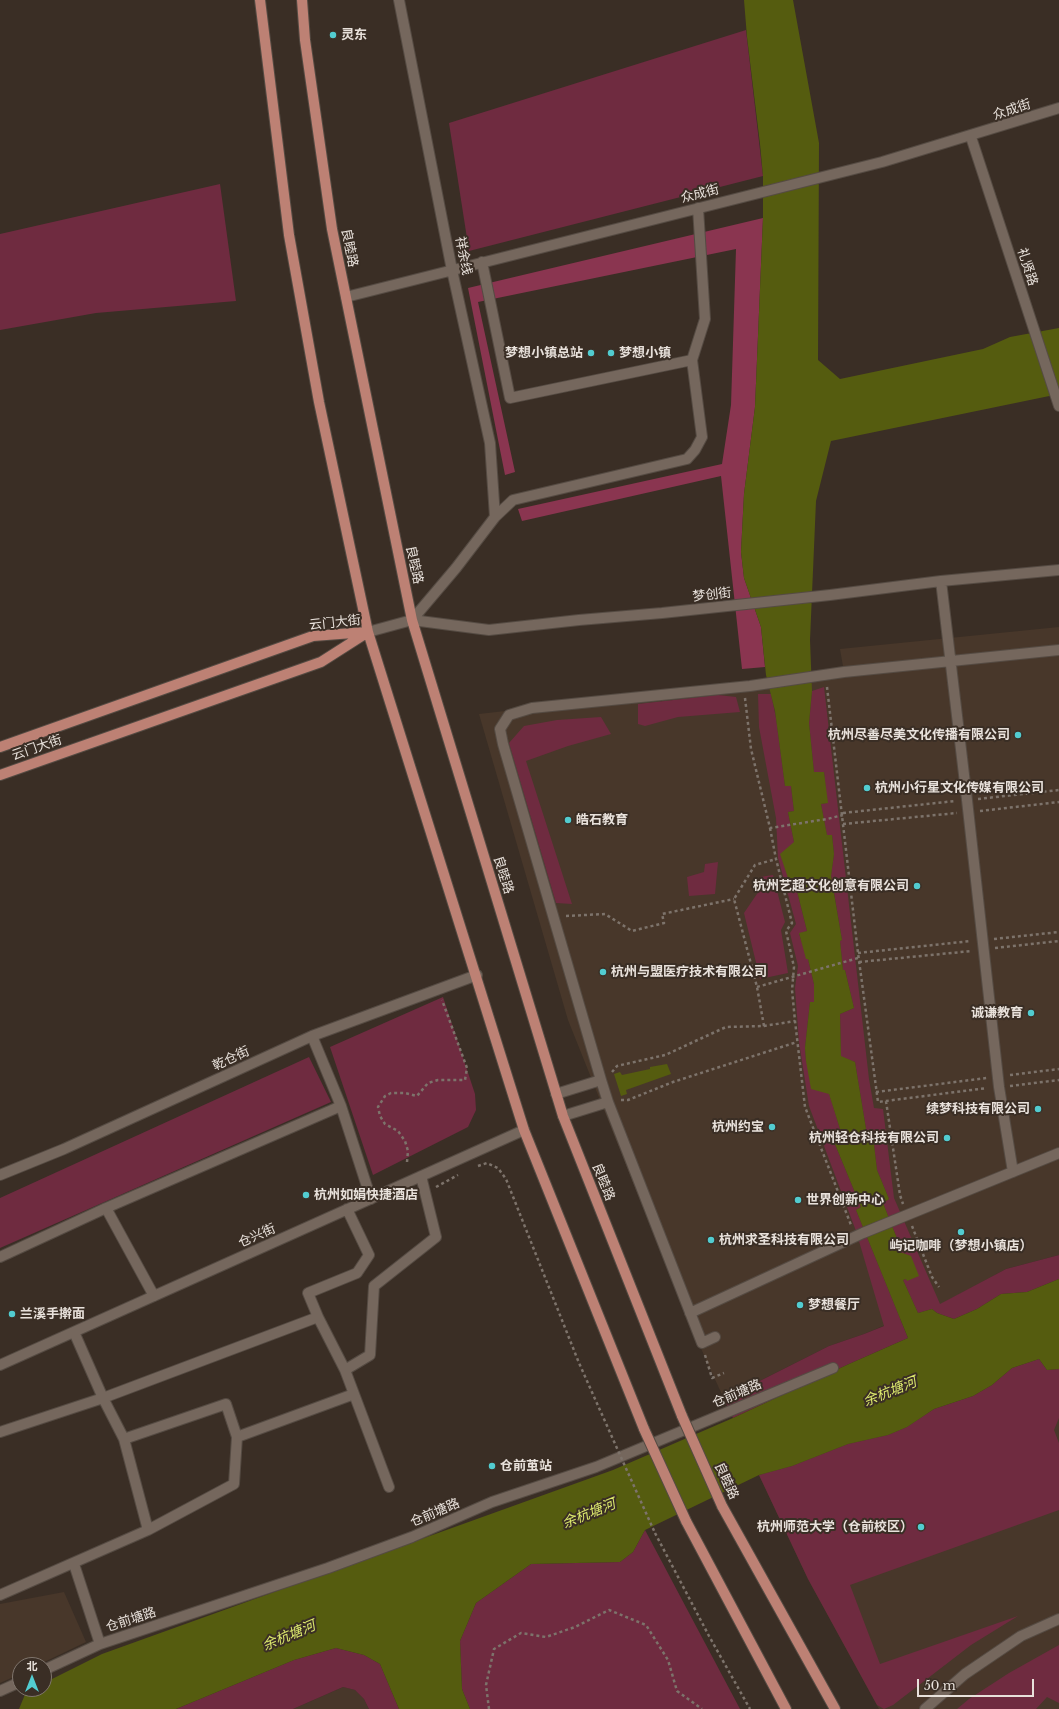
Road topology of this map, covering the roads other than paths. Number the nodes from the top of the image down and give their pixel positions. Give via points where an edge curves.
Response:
1 (260, 0) edge
2 (302, 0) edge
3 (399, 0) edge
4 (1059, 108) edge
5 (971, 137) junction
6 (698, 208) junction
7 (482, 262) junction
8 (452, 270) junction
9 (346, 297) junction
10 (692, 360) junction
11 (1058, 402) edge
12 (495, 517) junction
13 (1059, 570) edge
14 (941, 581) junction
15 (412, 620) junction
16 (368, 632) junction
17 (1059, 650) edge
18 (950, 661) junction
19 (0, 747) edge
20 (0, 775) edge
21 (477, 975) junction
22 (312, 1036) junction
23 (601, 1080) junction
24 (556, 1094) junction
25 (608, 1102) junction
26 (341, 1106) junction
27 (563, 1116) junction
28 (524, 1130) junction
29 (1059, 1153) edge
30 (1013, 1172) junction
31 (0, 1176) edge
32 (421, 1176) junction
33 (371, 1199) junction
34 (106, 1208) junction
35 (348, 1209) junction
36 (0, 1257) edge
37 (154, 1296) junction
38 (690, 1313) junction
39 (318, 1317) junction
40 (74, 1332) junction
41 (716, 1337) dead end
42 (0, 1365) edge
43 (833, 1368) dead end
44 (345, 1370) junction
45 (354, 1394) junction
46 (103, 1398) junction
47 (0, 1432) edge
48 (237, 1437) junction
49 (124, 1439) junction
50 (389, 1487) dead end
51 (148, 1530) junction
52 (74, 1564) junction
53 (0, 1595) edge
54 (1059, 1619) edge
55 (100, 1644) junction
56 (52, 1666) edge
57 (12, 1686) edge
58 (0, 1691) edge
59 (786, 1709) edge
60 (835, 1709) edge
61 (925, 1709) edge

1 - 16 main road via 289,235 319,402
2 - 9 main road, 良睦路 via 305,40 332,229
3 - 8 street, 祥余线
4 - 5 street, 众成街
5 - 6 street, 众成街
5 - 11 street, 礼贤路
6 - 7 street, 众成街
6 - 10 street via 705,318
7 - 8 street, 众成街
7 - 10 street via 510,398
8 - 9 street, 众成街
8 - 12 street, 祥余线 via 490,443
9 - 15 main road, 良睦路
10 - 12 street via 702,437 687,459 512,500
12 - 15 street
13 - 14 street, 梦创街
14 - 15 street, 梦创街 via 662,614 489,630
14 - 18 street
15 - 16 street, 梦创街
15 - 24 main road, 良睦路
16 - 19 main road, 云门大街 via 313,636
16 - 20 main road, 云门大街 via 321,662
16 - 21 main road
17 - 18 street
18 - 23 street via 750,686 532,708 509,715 500,729 503,744
18 - 30 street via 999,1087
21 - 22 street, 乾仓街
21 - 28 main road
22 - 26 street
22 - 31 street, 乾仓街
23 - 24 street
23 - 25 street
24 - 27 main road, 良睦路
25 - 27 street
25 - 38 street
26 - 33 street
26 - 34 street
27 - 60 main road, 良睦路, bridge via 682,1416 722,1506
28 - 32 street, 仓兴街
28 - 59 main road, bridge via 644,1430 686,1521
29 - 30 street
30 - 38 street via 863,1233
32 - 33 street, 仓兴街
32 - 44 street via 436,1237 374,1286 370,1355
33 - 35 street, 仓兴街
34 - 36 street
34 - 37 street
35 - 37 street, 仓兴街
35 - 39 street via 369,1255 357,1273 308,1293
37 - 40 street, 仓兴街
38 - 41 street via 702,1343
39 - 44 street
39 - 46 street
40 - 42 street, 仓兴街
40 - 46 street
43 - 55 street, 仓前塘路 via 596,1467 492,1502 384,1548
44 - 45 street
45 - 48 street
45 - 50 street
46 - 47 street
46 - 49 street
48 - 49 street via 226,1404
48 - 51 street via 234,1484
49 - 51 street
51 - 52 street
52 - 53 street
52 - 55 street
54 - 61 street via 1021,1636 965,1674
55 - 56 street, 仓前塘路
57 - 58 street

